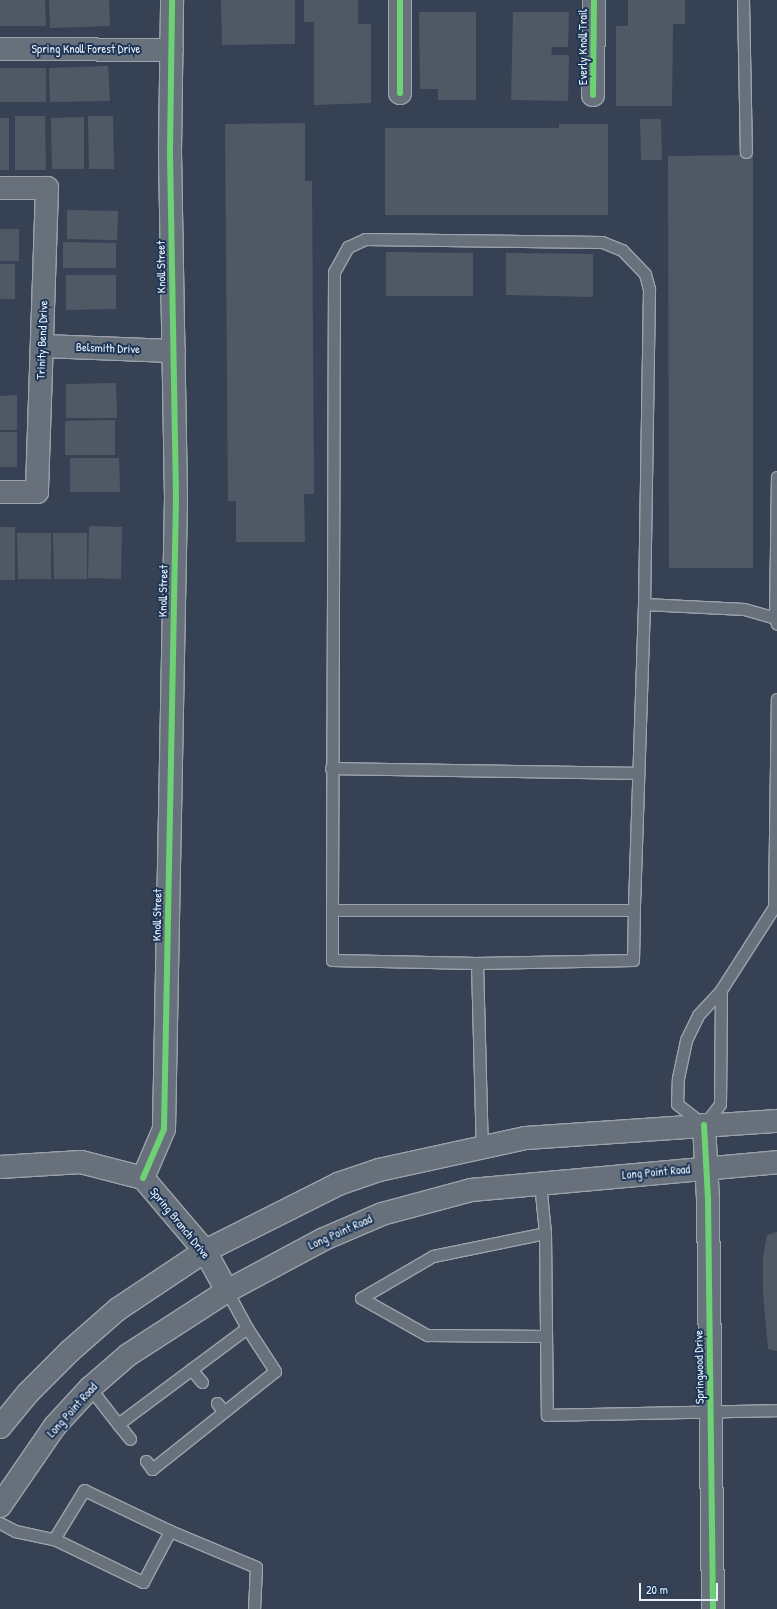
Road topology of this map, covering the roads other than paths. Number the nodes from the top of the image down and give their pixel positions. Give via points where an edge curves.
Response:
1 (172, 0) edge
2 (400, 0) edge
3 (594, 0) edge
4 (743, 0) edge
5 (0, 49) edge
6 (172, 50) junction
7 (400, 93) dead end
8 (593, 95) dead end
9 (746, 152) dead end
10 (0, 188) edge
11 (42, 346) junction
12 (174, 350) junction
13 (777, 477) edge
14 (0, 492) edge
15 (644, 604) junction
16 (776, 621) edge
17 (777, 700) edge
18 (331, 768) junction
19 (637, 773) junction
20 (332, 910) junction
21 (634, 910) junction
22 (477, 963) junction
23 (721, 990) junction
24 (777, 1120) edge
25 (704, 1125) junction
26 (482, 1148) junction
27 (777, 1162) edge
28 (0, 1167) edge
29 (706, 1167) junction
30 (143, 1178) junction
31 (540, 1183) junction
32 (545, 1233) junction
33 (205, 1251) junction
34 (227, 1291) junction
35 (247, 1328) junction
36 (546, 1336) junction
37 (191, 1369) junction
38 (202, 1382) dead end
39 (90, 1388) junction
40 (777, 1410) edge
41 (711, 1413) junction
42 (118, 1424) junction
43 (0, 1427) edge
44 (130, 1439) dead end
45 (146, 1461) dead end
46 (0, 1506) edge
47 (0, 1523) edge
48 (170, 1531) junction
49 (54, 1539) junction
50 (254, 1609) edge
51 (714, 1609) edge

1 - 6 street, Knoll Street
2 - 7 street
3 - 8 street, Everly Knoll Trail
4 - 9 lane
5 - 6 street, Spring Knoll Forest Drive
6 - 12 street, Knoll Street via 170,150
10 - 11 street, Trinity Bend Drive via 47,188
11 - 12 street, Belsmith Drive
11 - 14 street, Trinity Bend Drive via 37,492
12 - 30 street, Knoll Street via 176,505 164,1129
13 - 16 lane
15 - 16 lane via 744,609
15 - 18 lane via 649,289 645,274 622,250 602,242 365,239 348,247 334,272
15 - 19 lane
17 - 23 lane via 774,906
18 - 19 lane
18 - 20 lane
19 - 21 lane
20 - 21 lane
20 - 22 lane via 332,960
21 - 22 lane via 633,960
22 - 26 lane
23 - 25 lane via 720,1104
23 - 25 lane via 698,1015 686,1040 678,1078 677,1104
24 - 25 street
25 - 26 street via 526,1138
25 - 29 street, Springwood Drive
26 - 33 street via 379,1170 338,1184
27 - 29 street, Long Point Road
28 - 30 street, Spring Branch Drive via 81,1162
29 - 31 street, Long Point Road
29 - 41 street, Springwood Drive
30 - 33 street, Spring Branch Drive
31 - 32 lane
31 - 34 street, Long Point Road via 471,1190 382,1214 281,1260
32 - 36 lane
32 - 36 lane via 433,1256 361,1298 427,1335
33 - 34 street, Spring Branch Drive
33 - 43 street via 118,1309 70,1351 28,1393
34 - 35 lane
34 - 39 street, Long Point Road via 128,1355
35 - 37 lane
35 - 45 lane via 275,1371 221,1408 152,1469
36 - 41 lane via 547,1414
37 - 38 lane
37 - 42 lane
39 - 42 lane
39 - 46 street, Long Point Road via 55,1426
40 - 41 lane
41 - 51 street, Springwood Drive
42 - 44 lane
47 - 49 lane via 15,1531
48 - 49 lane via 84,1490
48 - 49 lane via 143,1582
48 - 50 lane via 256,1567

